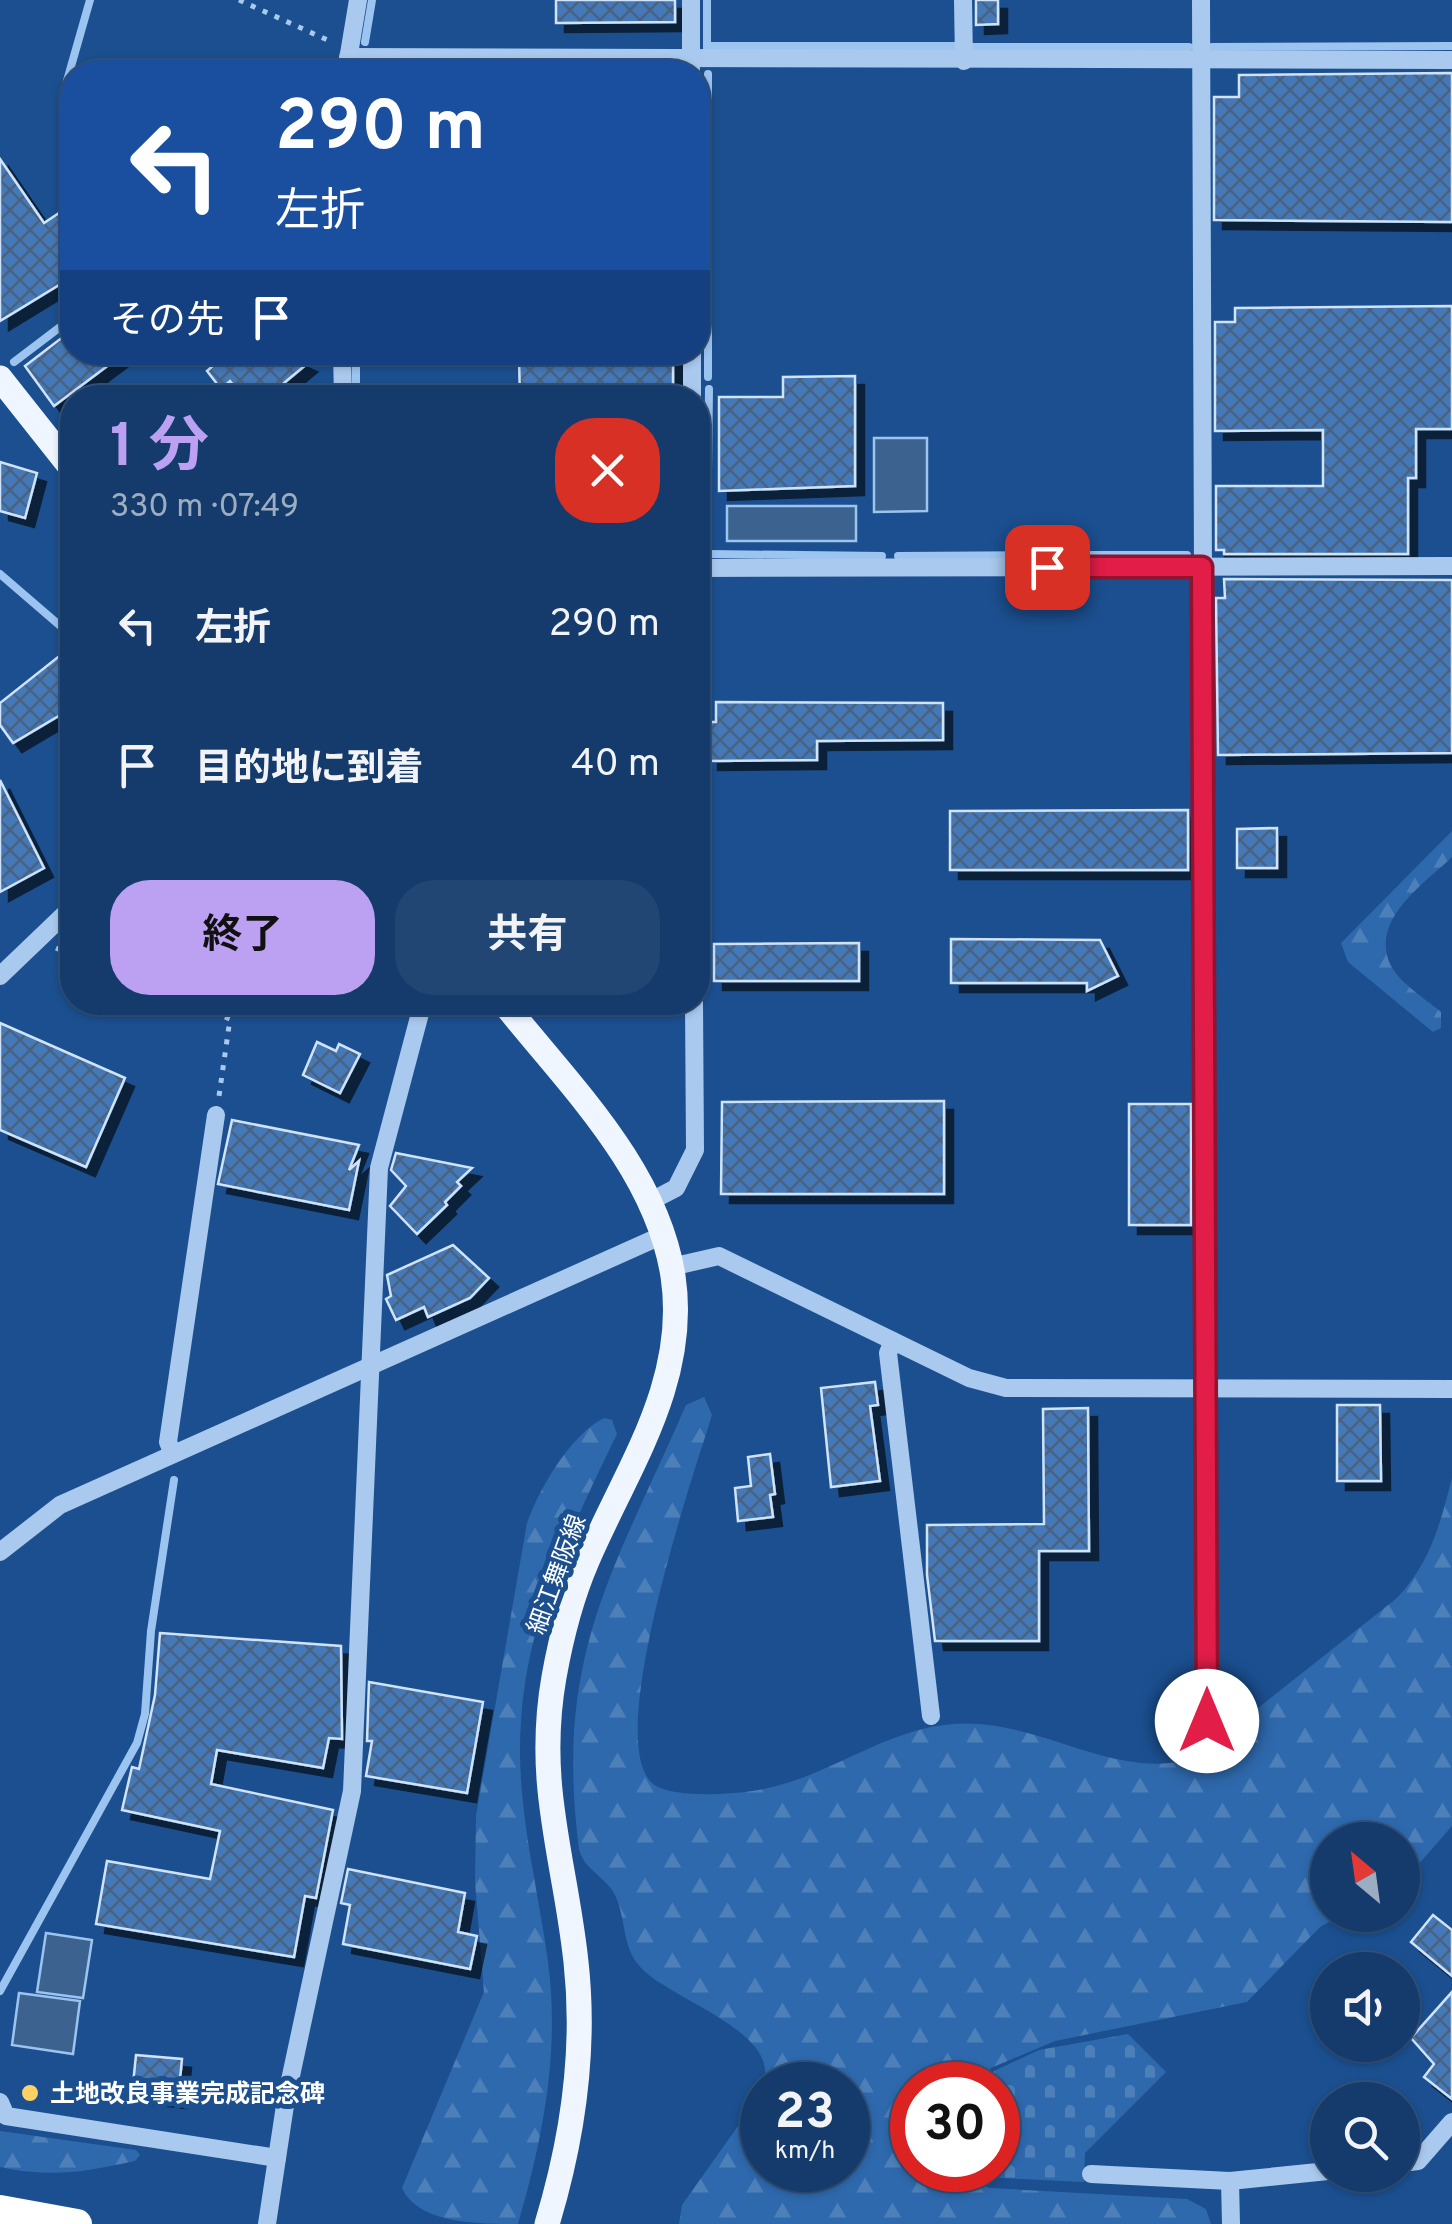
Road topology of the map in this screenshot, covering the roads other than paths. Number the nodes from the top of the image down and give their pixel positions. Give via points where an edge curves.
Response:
1 (358, 0) edge
2 (691, 0) edge
3 (964, 0) edge
4 (1200, 0) edge
5 (348, 59) edge
6 (397, 60) edge
7 (692, 60) edge
8 (964, 60) junction
9 (1452, 60) edge
10 (1201, 61) junction
11 (710, 66) edge
12 (0, 378) edge
13 (60, 454) edge
14 (1452, 566) edge
15 (1202, 567) junction
16 (710, 568) edge
17 (60, 918) edge
18 (0, 976) edge
19 (419, 1015) edge
20 (512, 1015) edge
21 (694, 1015) edge
22 (216, 1115) road end
23 (650, 1202) junction
24 (663, 1236) junction
25 (670, 1267) junction
26 (893, 1341) junction
27 (371, 1365) junction
28 (1452, 1389) edge
29 (1206, 1390) junction
30 (173, 1454) junction
31 (0, 1552) edge
32 (931, 1716) dead end
33 (1207, 1721) dead end
34 (0, 2102) edge
35 (1452, 2122) edge
36 (1420, 2159) edge
37 (275, 2167) junction
38 (1310, 2173) edge
39 (1091, 2174) dead end
40 (1230, 2181) junction
41 (0, 2210) edge
42 (77, 2224) edge
43 (267, 2224) edge
44 (547, 2224) edge
45 (1230, 2224) edge

1 - 5 street
2 - 7 street
3 - 8 street
4 - 10 street
5 - 6 street
8 - 10 street
8 - 11 street
9 - 10 street
10 - 15 street
12 - 13 main road
14 - 15 street
15 - 16 street
15 - 29 street
17 - 18 street
19 - 27 street via 381,1152
20 - 23 main road, 細江舞阪線 via 606,1131
21 - 23 street via 694,1150 676,1188
22 - 30 street via 168,1442
23 - 24 main road, 細江舞阪線
24 - 25 main road, 細江舞阪線
24 - 27 street
25 - 26 street via 719,1256
25 - 44 main road, 細江舞阪線 via 676,1308 669,1375 586,1564 553,1682 549,1804 576,1962 580,2040 573,2118
26 - 29 street via 1006,1388
26 - 32 street via 888,1353
27 - 30 street
27 - 37 street via 352,1792
28 - 29 street
29 - 33 street
30 - 31 street via 60,1506
34 - 37 street via 6,2116
35 - 36 street
37 - 43 street
38 - 40 street
39 - 40 street
40 - 45 street
41 - 42 highway

